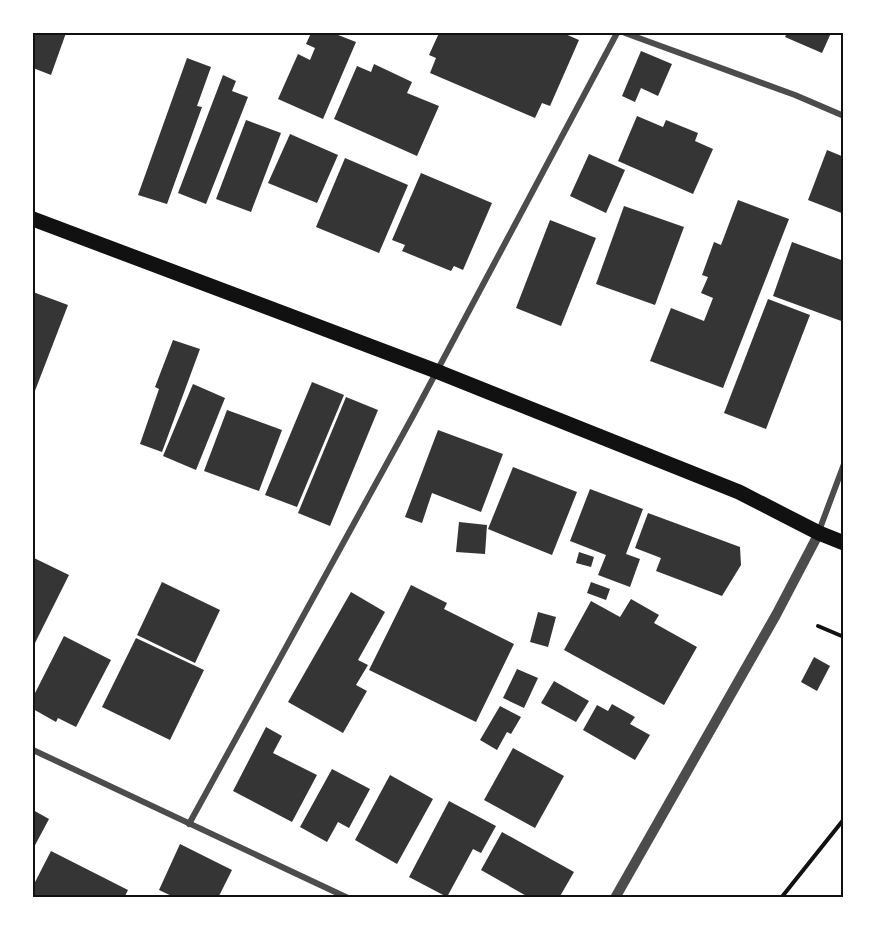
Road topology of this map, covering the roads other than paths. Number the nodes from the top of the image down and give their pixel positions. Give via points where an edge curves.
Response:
1 (617, 33) edge
2 (625, 33) edge
3 (844, 116) edge
4 (33, 219) edge
5 (436, 372) junction
6 (844, 464) edge
7 (819, 533) junction
8 (844, 543) edge
9 (33, 750) edge
10 (189, 824) junction
11 (348, 898) edge
12 (615, 898) edge

1 - 5 street
2 - 3 street
4 - 5 main road
5 - 7 main road via 739,492
5 - 10 street
6 - 7 street
7 - 8 main road
7 - 12 street
9 - 10 street
10 - 11 street

